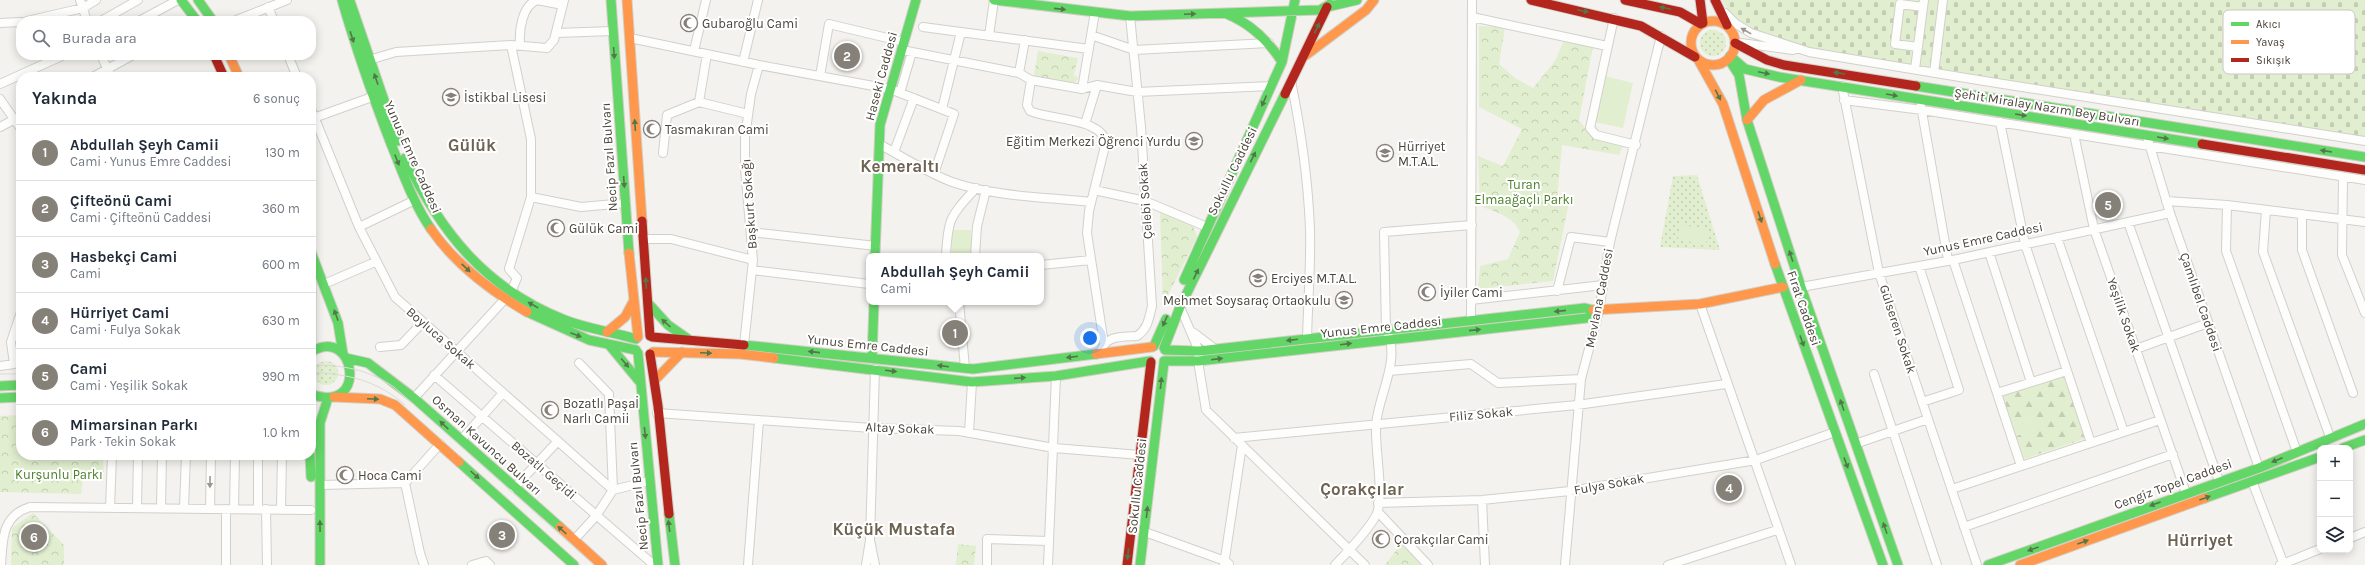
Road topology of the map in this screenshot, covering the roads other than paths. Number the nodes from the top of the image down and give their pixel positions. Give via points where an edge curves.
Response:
1 (80, 0) edge
2 (96, 0) edge
3 (138, 0) edge
4 (179, 0) edge
5 (198, 0) edge
6 (210, 0) edge
7 (287, 0) edge
8 (342, 0) edge
9 (350, 0) edge
10 (537, 0) edge
11 (610, 0) edge
12 (627, 0) edge
13 (706, 0) edge
14 (758, 0) edge
15 (916, 0) edge
16 (994, 0) edge
17 (1295, 0) edge
18 (1305, 0) edge
19 (1357, 0) edge
20 (1374, 0) edge
21 (1472, 0) edge
22 (1531, 0) edge
23 (1625, 0) edge
24 (1700, 0) edge
25 (1943, 0) edge
26 (1715, 1) edge
27 (563, 2) edge
28 (1330, 4) edge
29 (1924, 4) edge
30 (268, 7) junction
31 (83, 8) junction
32 (1312, 9) junction
33 (1294, 11) junction
34 (1095, 12) junction
35 (1224, 13) junction
36 (49, 16) edge
37 (85, 16) edge
38 (110, 16) edge
39 (149, 16) edge
40 (193, 16) edge
41 (210, 16) edge
42 (213, 16) edge
43 (246, 16) edge
44 (272, 16) edge
45 (1130, 16) junction
46 (1472, 16) junction
47 (1614, 18) junction
48 (16, 22) edge
49 (1702, 23) junction
50 (0, 24) edge
51 (1727, 26) junction
52 (923, 27) dead end
53 (613, 31) junction
54 (961, 32) junction
55 (556, 33) junction
56 (1092, 35) junction
57 (989, 36) junction
58 (1661, 36) junction
59 (630, 38) junction
60 (1025, 40) junction
61 (1269, 43) junction
62 (1735, 43) junction
63 (511, 44) junction
64 (520, 44) junction
65 (903, 46) junction
66 (1607, 46) junction
67 (1918, 47) junction
68 (1089, 49) junction
69 (1134, 50) junction
70 (694, 51) junction
71 (912, 52) junction
72 (1810, 52) junction
73 (707, 54) junction
74 (1302, 57) junction
75 (1730, 58) junction
76 (1697, 59) junction
77 (53, 60) edge
78 (102, 60) edge
79 (124, 60) edge
80 (216, 60) edge
81 (231, 60) edge
82 (290, 60) edge
83 (369, 60) junction
84 (956, 61) junction
85 (743, 62) junction
86 (1282, 62) junction
87 (759, 65) junction
88 (107, 69) junction
89 (1915, 69) junction
90 (26, 72) edge
91 (101, 72) edge
92 (108, 72) edge
93 (222, 72) edge
94 (237, 72) edge
95 (295, 72) edge
96 (1019, 73) junction
97 (1934, 73) junction
98 (820, 76) junction
99 (16, 77) edge
100 (1031, 80) junction
101 (1801, 80) junction
102 (1291, 81) junction
103 (0, 84) edge
104 (1097, 85) junction
105 (1271, 86) junction
106 (1842, 86) junction
107 (890, 89) junction
108 (1082, 89) junction
109 (1137, 92) junction
110 (900, 93) junction
111 (372, 97) junction
112 (914, 98) junction
113 (1920, 99) junction
114 (0, 100) edge
115 (1844, 100) junction
116 (699, 102) junction
117 (942, 109) junction
118 (1922, 110) junction
119 (748, 114) junction
120 (16, 117) edge
121 (16, 118) edge
122 (316, 118) edge
123 (1747, 120) junction
124 (2000, 122) junction
125 (1086, 124) junction
126 (0, 126) edge
127 (316, 126) edge
128 (2074, 134) junction
129 (2148, 140) junction
130 (2365, 141) edge
131 (879, 144) junction
132 (1636, 145) junction
133 (894, 152) junction
134 (663, 153) dead end
135 (2365, 157) edge
136 (2365, 170) edge
137 (934, 174) junction
138 (2342, 177) junction
139 (2365, 180) edge
140 (976, 188) junction
141 (986, 190) junction
142 (1094, 190) junction
143 (531, 197) junction
144 (414, 200) junction
145 (1144, 201) junction
146 (2166, 201) junction
147 (1091, 202) junction
148 (626, 203) junction
149 (2227, 205) junction
150 (2266, 210) junction
151 (2170, 213) junction
152 (2302, 214) junction
153 (2342, 219) junction
154 (2128, 222) junction
155 (2365, 222) edge
156 (1472, 224) junction
157 (359, 227) junction
158 (1207, 227) junction
159 (2094, 229) junction
160 (751, 232) junction
161 (2057, 237) junction
162 (643, 239) junction
163 (1610, 242) junction
164 (2025, 244) junction
165 (876, 246) junction
166 (1989, 252) junction
167 (875, 253) edge
168 (946, 253) edge
169 (975, 253) edge
170 (753, 260) junction
171 (1091, 260) junction
172 (1950, 260) junction
173 (375, 262) junction
174 (316, 264) edge
175 (1044, 265) edge
176 (1919, 266) junction
177 (752, 270) junction
178 (1879, 273) junction
179 (324, 284) junction
180 (866, 284) edge
181 (1603, 285) junction
182 (1783, 287) junction
183 (1801, 287) junction
184 (1557, 291) junction
185 (511, 292) junction
186 (504, 300) junction
187 (1471, 300) junction
188 (633, 302) junction
189 (648, 302) junction
190 (1700, 304) junction
191 (874, 305) edge
192 (960, 305) edge
193 (1180, 307) junction
194 (1599, 311) junction
195 (2365, 313) edge
196 (1471, 320) junction
197 (423, 322) junction
198 (2208, 323) junction
199 (16, 327) edge
200 (1190, 330) junction
201 (1386, 330) junction
202 (607, 332) junction
203 (651, 336) junction
204 (2170, 336) junction
205 (637, 338) junction
206 (1307, 338) junction
207 (689, 339) junction
208 (1392, 339) junction
209 (1104, 344) junction
210 (744, 345) junction
211 (610, 346) junction
212 (1153, 346) junction
213 (380, 347) dead end
214 (1164, 349) junction
215 (1216, 349) junction
216 (2136, 349) junction
217 (316, 351) edge
218 (637, 351) junction
219 (1199, 351) junction
220 (457, 352) junction
221 (682, 352) junction
222 (651, 353) junction
223 (1100, 354) junction
224 (344, 356) junction
225 (872, 358) junction
226 (1198, 361) junction
227 (1150, 362) junction
228 (1164, 362) junction
229 (579, 364) dead end
230 (0, 366) edge
231 (965, 368) junction
232 (875, 369) junction
233 (1389, 371) junction
234 (2068, 371) junction
235 (1874, 374) dead end
236 (434, 375) junction
237 (1056, 376) junction
238 (1581, 379) junction
239 (655, 380) junction
240 (639, 381) junction
241 (972, 382) junction
242 (2031, 382) junction
243 (1726, 384) junction
244 (16, 385) edge
245 (0, 386) edge
246 (1997, 392) junction
247 (503, 393) junction
248 (2353, 393) dead end
249 (316, 396) edge
250 (16, 397) edge
251 (0, 398) edge
252 (331, 398) junction
253 (414, 398) junction
254 (1922, 402) junction
255 (1578, 405) junction
256 (657, 413) junction
257 (482, 416) junction
258 (1928, 419) junction
259 (759, 420) junction
260 (2160, 420) junction
261 (1376, 424) junction
262 (2365, 424) edge
263 (872, 428) junction
264 (1893, 431) junction
265 (1835, 432) junction
266 (2124, 432) junction
267 (970, 433) junction
268 (2330, 437) junction
269 (1234, 438) junction
270 (460, 440) junction
271 (2365, 440) edge
272 (558, 441) junction
273 (2092, 443) junction
274 (440, 444) junction
275 (1856, 444) junction
276 (1242, 445) junction
277 (2351, 445) edge
278 (1054, 448) junction
279 (2296, 452) junction
280 (2173, 454) junction
281 (1140, 455) junction
282 (2317, 457) edge
283 (112, 460) edge
284 (138, 460) edge
285 (162, 460) edge
286 (186, 460) edge
287 (211, 460) edge
288 (235, 460) edge
289 (258, 460) edge
290 (282, 460) edge
291 (310, 460) edge
292 (1756, 460) junction
293 (537, 463) junction
294 (2021, 466) junction
295 (2259, 468) junction
296 (649, 481) junction
297 (2219, 481) junction
298 (2252, 482) junction
299 (405, 483) junction
300 (320, 485) junction
301 (514, 488) junction
302 (613, 490) junction
303 (1952, 490) junction
304 (1570, 491) junction
305 (2186, 493) junction
306 (1482, 500) junction
307 (1378, 503) junction
308 (110, 508) junction
309 (137, 508) junction
310 (161, 508) junction
311 (184, 508) junction
312 (210, 509) junction
313 (230, 509) junction
314 (258, 509) junction
315 (266, 509) junction
316 (281, 510) junction
317 (311, 510) junction
318 (1378, 512) junction
319 (596, 516) junction
320 (1964, 527) junction
321 (1777, 530) junction
322 (1145, 532) junction
323 (2365, 532) edge
324 (2353, 537) edge
325 (574, 540) junction
326 (870, 540) junction
327 (1049, 541) junction
328 (1350, 550) junction
329 (2317, 550) edge
330 (488, 563) edge
331 (1226, 564) edge
332 (2282, 564) edge
333 (1, 565) edge
334 (226, 565) edge
335 (267, 565) edge
336 (312, 565) edge
337 (320, 565) edge
338 (424, 565) edge
339 (472, 565) edge
340 (574, 565) edge
341 (602, 565) edge
342 (654, 565) edge
343 (658, 565) edge
344 (675, 565) edge
345 (748, 565) edge
346 (866, 565) edge
347 (875, 565) edge
348 (987, 565) edge
349 (1048, 565) edge
350 (1127, 565) edge
351 (1140, 565) edge
352 (1334, 565) edge
353 (1365, 565) edge
354 (1428, 565) edge
355 (1485, 565) edge
356 (1565, 565) edge
357 (1668, 565) edge
358 (1791, 565) edge
359 (1883, 565) edge
360 (1898, 565) edge
361 (1938, 565) edge
362 (1977, 565) edge
363 (1988, 565) edge
364 (2020, 565) edge

1 - 31 street
2 - 31 street
3 - 38 street
4 - 39 street
4 - 40 main road
5 - 41 main road
6 - 42 main road
7 - 30 street
8 -> 111 main road, Yunus Emre Caddesi
9 - 83 main road, Yunus Emre Caddesi
10 - 27 street
10 - 64 street via 531,4 523,18
11 - 53 main road, Necip Fazıl Bulvarı
12 - 59 main road
13 - 70 street
14 - 85 street
15 - 65 main road, Haseki Caddesi
16 -> 34 main road
16 - 57 street
17 - 33 main road, Sokullu Caddesi
18 - 32 main road
19 - 28 main road
20 - 74 main road via 1366,10
21 - 46 street
22 -> 47 main road
49 -> 23 main road via 1680,12
24 - 49 main road
25 - 97 street
26 - 51 main road
72 -> 26 street via 1751,33 1733,22
27 - 55 street
28 - 32 main road via 1320,10
74 -> 28 main road, Sokullu Caddesi
29 - 67 street
29 - 67 street via 1900,4 1895,44
30 - 43 street
30 - 44 street
31 - 36 street
31 - 37 street
32 - 33 main road
33 - 35 main road
33 - 86 main road, Sokullu Caddesi
34 - 45 main road
34 - 56 street
45 -> 35 main road
35 - 61 main road via 1251,27
45 - 69 street, Çelebi Sokak
46 - 66 street
46 - 156 street
47 - 58 main road via 1641,26
47 - 66 street
48 - 50 street
49 - 51 main road via 1715,20
49 - 76 main road via 1694,30 1690,41
51 - 62 main road
52 - 54 street
53 - 55 street
53 -> 148 main road, Necip Fazıl Bulvarı
54 - 57 street
54 - 84 street
55 - 64 street via 551,45 542,49
56 - 68 street
56 - 69 street
57 - 60 street
58 - 76 main road
58 - 132 street, Mevlana Caddesi
59 - 70 street
162 -> 59 main road
60 - 68 street
60 - 96 street
61 - 69 street
61 - 86 main road
62 - 72 street
62 - 75 main road
135 -> 62 main road, Şehit Miralay Nazım Bey Bulvarı via 1784,65 1767,60
63 - 64 street
63 - 83 street via 396,52
63 - 143 street via 531,139
65 - 71 street
65 - 98 street via 829,24
65 - 107 main road, Haseki Caddesi
66 - 132 street via 1590,128 1596,135
67 - 89 street
68 - 108 street
69 - 109 street, Çelebi Sokak
70 - 73 street
71 - 84 street
71 - 110 street
72 - 89 street
73 - 85 street
73 - 116 street
74 - 102 main road, Sokullu Caddesi
75 - 76 main road via 1716,65
75 -> 101 main road, Şehit Miralay Nazım Bey Bulvarı via 1742,68
75 - 123 main road, Fırat Caddesi via 1739,75
76 -> 182 main road, Fırat Caddesi via 1723,104
77 - 90 street
78 - 88 street
79 - 88 street
80 - 93 main road
81 - 94 main road
82 - 95 street
185 -> 83 main road, Yunus Emre Caddesi via 466,255 436,218 402,150
84 - 96 street
84 - 117 street
85 - 87 street
86 - 105 main road, Sokullu Caddesi
87 - 98 street
87 - 119 street, Başkurt Sokağı
88 - 91 street
88 - 92 street
89 - 97 street
96 - 100 street
97 - 130 street
98 - 107 street
99 - 103 street
100 - 108 street
100 - 125 street via 1027,105 1030,111
101 - 106 main road, Şehit Miralay Nazım Bey Bulvarı
101 - 123 main road via 1763,99
193 -> 102 main road, Sokullu Caddesi
102 - 206 street via 1301,135 1309,207
104 - 108 street
104 - 109 street
104 - 125 street
105 - 109 street
105 -> 158 main road, Sokullu Caddesi
106 -> 113 main road, Şehit Miralay Nazım Bey Bulvarı
106 - 115 street, Gülseren Sokak
107 - 110 street
107 - 131 main road, Haseki Caddesi via 880,125
109 - 145 street, Çelebi Sokak
110 - 112 street
111 - 122 street
111 -> 144 main road, Yunus Emre Caddesi
112 - 117 street
112 - 133 street
113 - 118 street
113 -> 129 main road, Şehit Miralay Nazım Bey Bulvarı
114 - 120 street
115 - 118 street
115 - 178 street, Gülseren Sokak
116 - 119 street
116 - 134 street via 667,115
117 - 137 street via 954,114
118 - 124 street
118 - 172 street
119 - 160 street, Başkurt Sokağı via 745,169
121 - 126 street
183 -> 123 main road, Fırat Caddesi
124 - 128 street
124 - 164 street
125 - 142 street via 1100,130 1106,142
127 - 157 street, Boyluca Sokak
128 - 129 street
128 - 159 street, Yeşilik Sokak
129 -> 136 main road, Şehit Miralay Nazım Bey Bulvarı
129 - 138 street
129 - 146 street, Çamlıbel Caddesi
131 - 133 street
131 - 165 main road, Haseki Caddesi
132 - 163 street, Mevlana Caddesi
133 - 137 street
137 - 140 street
138 - 139 street
138 - 153 street
140 - 141 street
140 - 168 street via 953,213 947,227
141 - 147 street
141 - 169 street via 977,226
142 - 145 street
142 - 147 street
143 - 148 street via 581,207
143 - 185 street via 509,269 517,278
144 - 157 street
144 -> 186 main road, Yunus Emre Caddesi via 442,243 470,272
145 - 158 street
145 - 209 street, Çelebi Sokak via 1152,306 1148,324 1137,336 1114,338
146 - 149 street
146 - 151 street, Çamlıbel Caddesi
147 - 171 street via 1087,233
148 - 188 main road, Necip Fazıl Bulvarı
149 - 150 street
149 - 279 street via 2226,251
150 - 152 street
150 - 268 street via 2263,252
151 - 154 street, Yunus Emre Caddesi
151 - 198 street, Çamlıbel Caddesi
152 - 153 street
152 - 248 street via 2302,250
153 - 155 street
153 - 195 street via 2342,254
154 - 159 street, Yunus Emre Caddesi
154 - 204 street
156 - 187 street
156 - 201 street via 1384,232
157 - 173 street, Boyluca Sokak
158 -> 212 main road, Sokullu Caddesi
159 - 161 street, Yunus Emre Caddesi
159 - 216 street, Yeşilik Sokak
160 - 165 street
160 - 170 street, Başkurt Sokağı
161 - 164 street, Yunus Emre Caddesi
161 - 266 street
162 - 170 street via 671,239
189 -> 162 main road
163 - 181 street, Mevlana Caddesi
163 - 184 street via 1571,237
164 - 166 street, Yunus Emre Caddesi
164 - 234 street
165 - 167 main road, Haseki Caddesi
166 - 172 street, Yunus Emre Caddesi
166 - 242 street
170 - 177 street, Başkurt Sokağı
171 - 175 street
171 - 209 street
172 - 176 street, Yunus Emre Caddesi
172 - 246 street
173 - 179 street
173 - 197 street, Boyluca Sokak via 395,297
174 - 179 main road
176 - 178 street, Yunus Emre Caddesi
176 - 254 street via 1959,390
177 - 180 street
177 - 210 street, Başkurt Sokağı
178 - 183 street, Yunus Emre Caddesi
178 - 254 street, Gülseren Sokak
224 -> 179 main road via 338,323
181 - 184 street
181 - 194 street, Mevlana Caddesi
182 - 190 main road, Yunus Emre Caddesi
182 -> 265 main road, Fırat Caddesi
275 -> 183 main road, Fırat Caddesi
184 - 187 street
202 -> 185 main road, Yunus Emre Caddesi via 565,320
186 -> 211 main road, Yunus Emre Caddesi via 562,329
186 - 220 street
187 - 196 street
188 - 202 main road via 625,317
188 - 205 main road, Necip Fazıl Bulvarı
189 - 203 main road
207 -> 189 main road via 668,325
190 - 194 main road, Yunus Emre Caddesi
190 - 243 street
191 - 225 main road
192 - 231 street
193 - 200 street
193 - 214 main road, Sokullu Caddesi
194 -> 196 main road, Yunus Emre Caddesi via 1585,308
208 -> 194 main road, Yunus Emre Caddesi via 1587,318
194 - 238 street, Mevlana Caddesi
196 - 201 main road, Yunus Emre Caddesi
197 - 213 street via 401,345
197 - 220 street, Boyluca Sokak
198 - 204 street
198 - 295 street, Çamlıbel Caddesi
199 - 230 street via 11,342 14,364
200 - 215 street
200 - 219 street
201 - 206 main road, Yunus Emre Caddesi
201 - 208 street
202 - 205 main road, Yunus Emre Caddesi
203 - 205 main road via 644,334
203 - 207 main road, Yunus Emre Caddesi
203 - 222 main road via 655,343
204 - 216 street
204 - 297 street
205 - 218 main road
206 -> 215 main road, Yunus Emre Caddesi
207 - 210 main road, Yunus Emre Caddesi
226 -> 208 main road, Yunus Emre Caddesi
208 - 233 street
209 - 223 street
225 -> 210 main road, Yunus Emre Caddesi
211 - 218 main road, Yunus Emre Caddesi
211 -> 240 main road
212 - 214 main road
212 - 223 main road, Yunus Emre Caddesi
212 - 227 main road via 1148,354
214 - 219 main road, Yunus Emre Caddesi
214 - 228 main road
215 - 219 main road, Yunus Emre Caddesi
216 - 260 street, Yeşilik Sokak
217 - 224 main road, Osman Kavuncu Bulvarı via 328,347
218 - 222 main road via 644,355
218 - 240 main road, Necip Fazıl Bulvarı
219 - 226 street
220 - 236 street
220 - 247 street, Boyluca Sokak
221 - 222 main road, Yunus Emre Caddesi
221 -> 232 main road, Yunus Emre Caddesi via 740,354
221 - 239 main road
222 - 239 main road, Necip Fazıl Bulvarı
223 -> 231 main road, Yunus Emre Caddesi
224 - 252 main road via 351,373 349,383 343,392
224 - 253 main road, Osman Kavuncu Bulvarı via 368,364
231 -> 225 main road, Yunus Emre Caddesi
226 - 228 main road, Yunus Emre Caddesi
226 - 269 street via 1206,410
227 - 228 main road
227 - 237 main road, Yunus Emre Caddesi
227 - 281 main road, Sokullu Caddesi
322 -> 228 main road, Sokullu Caddesi
229 - 302 street via 609,394
232 -> 241 main road, Yunus Emre Caddesi
232 - 263 street
233 - 238 street via 1472,364 1498,383
233 - 261 street
234 - 242 street
234 - 273 street
235 - 264 street
236 - 253 street
236 - 257 street, Bozatlı Geçidi
241 -> 237 main road, Yunus Emre Caddesi
237 - 278 street
238 - 255 street, Mevlana Caddesi
239 - 256 main road, Necip Fazıl Bulvarı
240 -> 296 main road, Necip Fazıl Bulvarı
241 - 267 street
242 - 246 street
243 - 255 street, Filiz Sokak
243 - 292 street
244 - 245 main road
246 - 294 street
247 - 257 street
247 - 272 street, Boyluca Sokak
249 - 252 main road
250 - 251 main road
252 -> 274 main road via 380,399 395,405
252 - 300 main road via 320,423
270 -> 253 main road, Osman Kavuncu Bulvarı
254 - 258 street, Gülseren Sokak
255 - 261 street, Filiz Sokak
255 - 304 street, Mevlana Caddesi
256 - 259 street, Altay Sokak
344 -> 256 main road, Necip Fazıl Bulvarı
257 - 270 street
257 - 293 street, Bozatlı Geçidi
258 - 264 street
258 - 303 street, Gülseren Sokak
259 - 263 street, Altay Sokak
259 - 345 street
260 - 266 street
260 - 280 street, Yeşilik Sokak
261 - 269 street, Filiz Sokak
261 - 307 street
262 - 268 main road, Cengiz Topel Caddesi
263 - 267 street, Altay Sokak
263 - 326 street
264 - 275 street
264 - 361 street
265 - 292 street, Fulya Sokak
265 -> 359 main road, Fırat Caddesi
266 - 273 street
267 - 278 street, Altay Sokak
268 - 279 main road, Cengiz Topel Caddesi
269 - 276 street
270 - 301 main road, Osman Kavuncu Bulvarı
271 - 277 main road
272 - 293 street
272 - 302 street, Boyluca Sokak
273 - 294 street
274 - 299 street
274 -> 340 main road
360 -> 275 main road, Fırat Caddesi
276 - 328 street
276 - 331 street
278 - 281 street, Altay Sokak
278 - 327 street
279 -> 295 main road, Cengiz Topel Caddesi
280 - 305 street, Yeşilik Sokak
280 - 320 street
281 -> 350 main road, Sokullu Caddesi
282 - 298 main road, Cengiz Topel Caddesi
283 - 308 street
284 - 309 street
285 - 310 street
286 - 311 street
287 -> 312 street
288 - 313 street
289 - 314 street
290 - 316 street
291 - 317 main road
292 - 304 street, Fulya Sokak
292 - 321 street
293 - 301 street
293 - 319 street, Bozatlı Geçidi
294 - 303 street
295 - 297 main road, Cengiz Topel Caddesi
296 - 302 street
296 - 343 main road, Necip Fazıl Bulvarı
297 - 305 main road, Cengiz Topel Caddesi
298 - 332 street
364 -> 298 main road, Cengiz Topel Caddesi
299 - 300 street
299 - 338 street
337 -> 300 main road
325 -> 301 main road, Osman Kavuncu Bulvarı
302 - 319 street
303 - 320 street, Gülseren Sokak
304 - 306 street, Fulya Sokak
304 - 356 street, Mevlana Caddesi
305 -> 363 main road, Cengiz Topel Caddesi
306 - 307 street, Fulya Sokak
306 - 355 street
307 - 318 street
308 - 309 street
308 - 333 street via 36,507 20,511 5,526
309 - 310 street
310 - 311 street
311 - 312 street
312 - 313 street
313 - 314 street
313 - 334 street
314 - 315 street
315 - 316 street
315 - 335 street
316 - 317 street
317 - 336 main road
318 - 328 street
318 - 354 street
319 - 325 street
319 - 342 street, Bozatlı Geçidi
320 - 362 street, Gülseren Sokak
321 - 357 street
321 - 358 street
322 - 331 street
322 - 351 main road, Sokullu Caddesi
323 - 324 street
325 - 341 main road, Osman Kavuncu Bulvarı
326 - 346 street
326 - 347 street
327 - 348 street via 988,539
327 - 349 street
328 - 352 street
328 - 353 street
329 - 332 street
330 - 339 street

